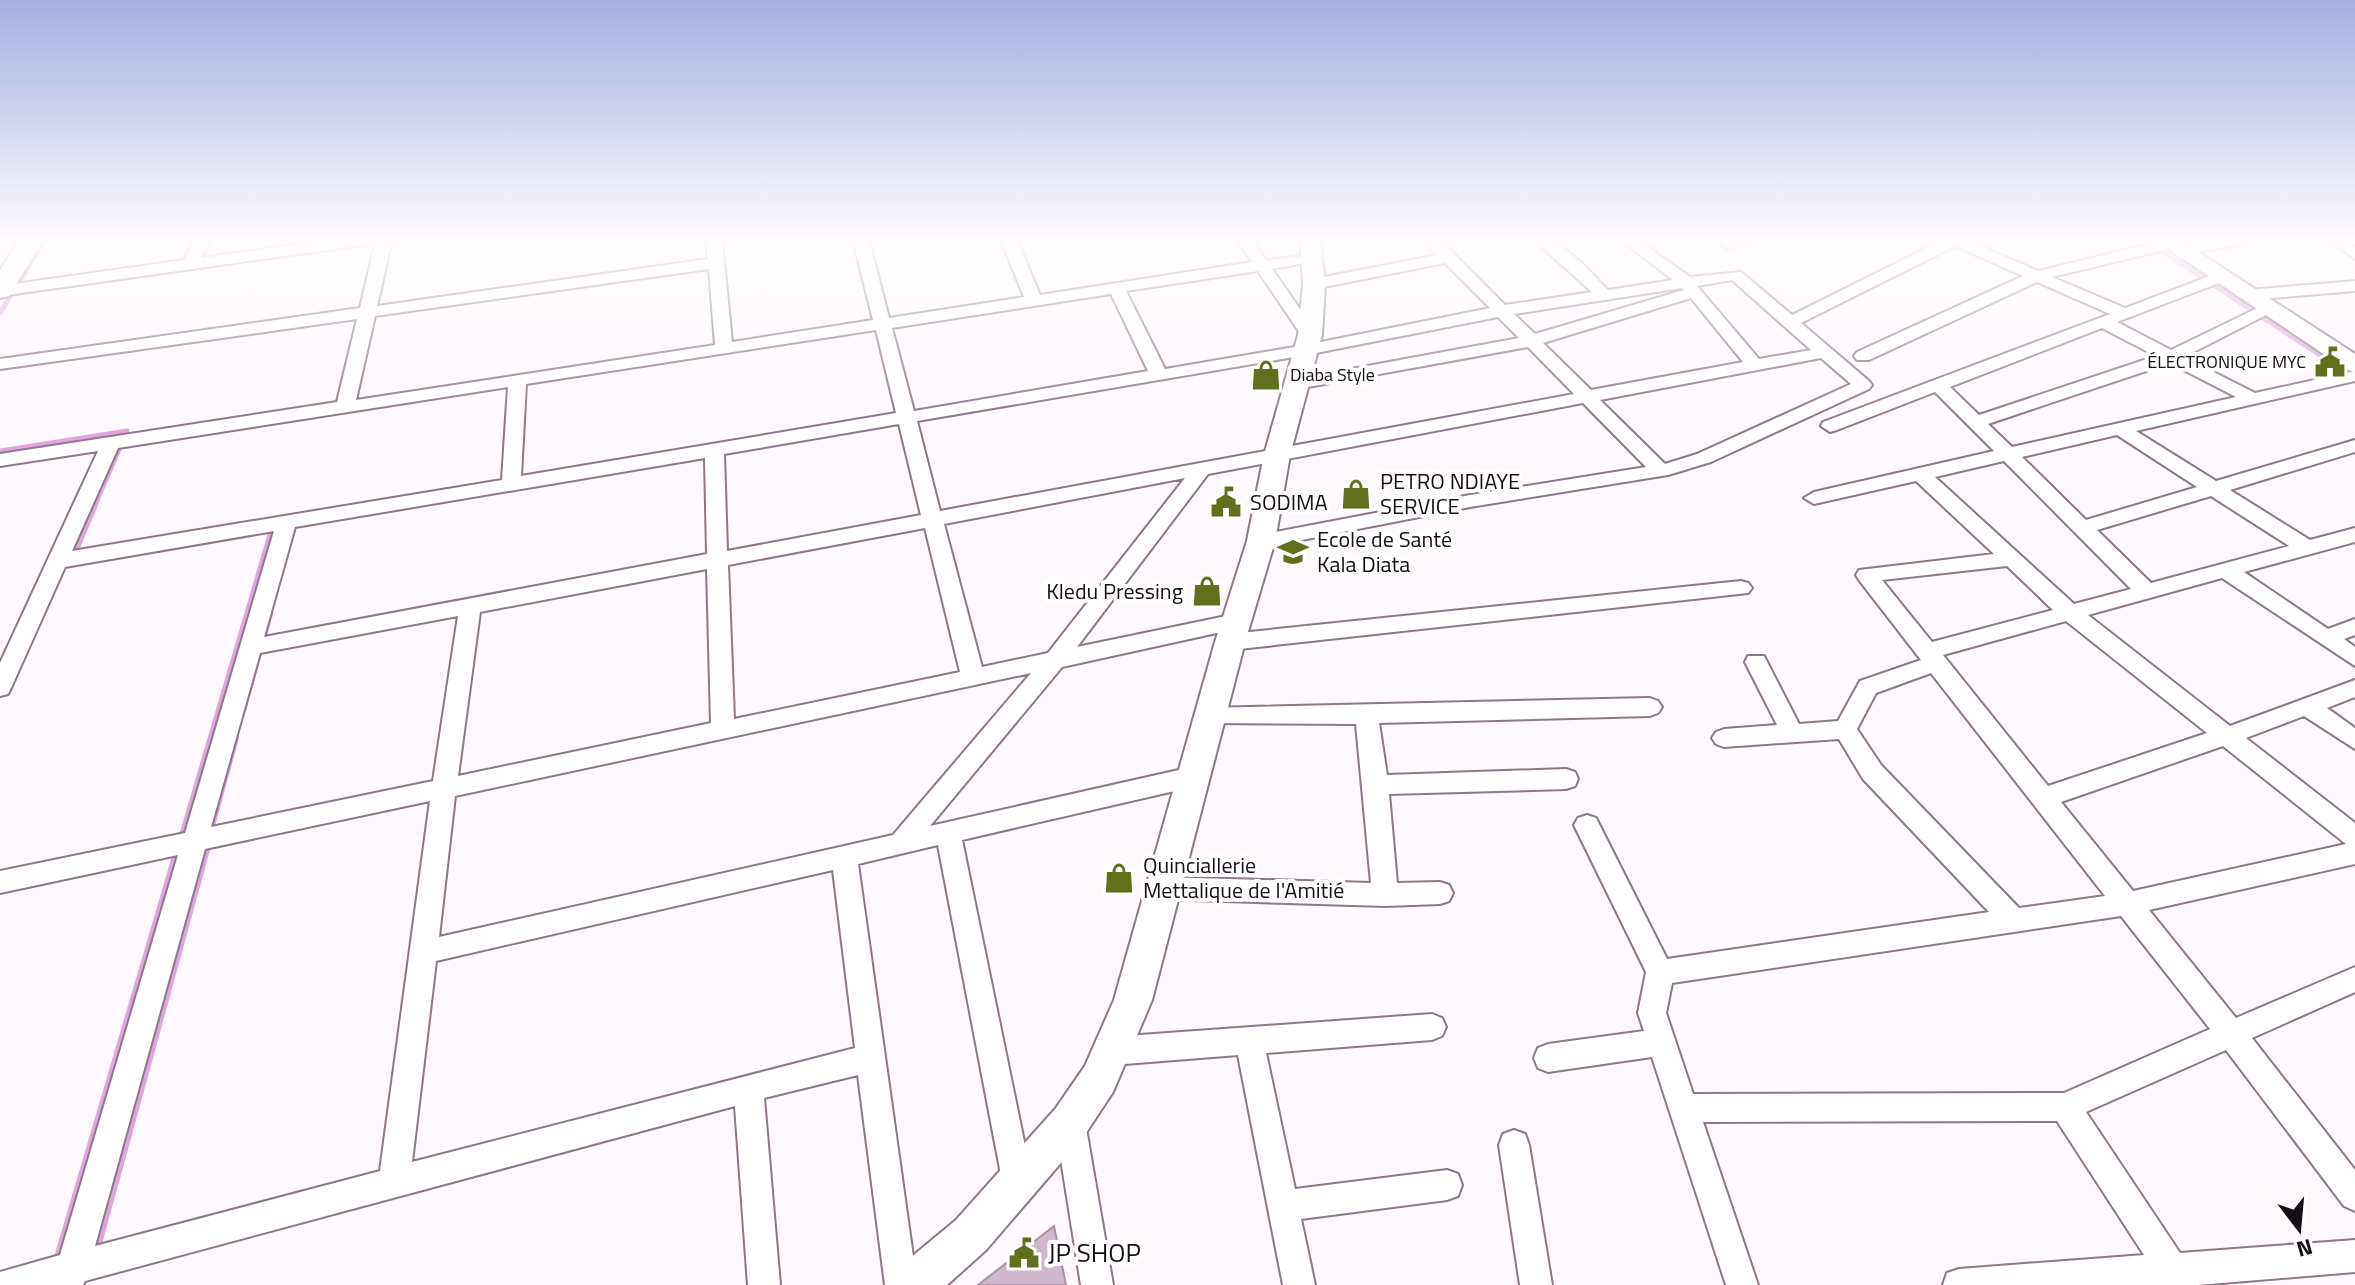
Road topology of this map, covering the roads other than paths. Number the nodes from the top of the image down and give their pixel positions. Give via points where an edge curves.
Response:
1 (370, 300) edge
2 (453, 300) edge
3 (719, 300) edge
4 (876, 300) edge
5 (1041, 300) edge
6 (1122, 300) edge
7 (1281, 300) edge
8 (1310, 300) edge
9 (1490, 300) edge
10 (1572, 300) edge
11 (1653, 300) edge
12 (1701, 300) edge
13 (1765, 300) edge
14 (1835, 300) edge
15 (1984, 300) edge
16 (2092, 300) edge
17 (2161, 300) edge
18 (2256, 300) edge
19 (1034, 301) joint
20 (2268, 308) junction
21 (1501, 311) junction
22 (367, 312) junction
23 (2125, 314) junction
24 (1791, 322) junction
25 (2103, 322) junction
26 (882, 324) junction
27 (1531, 341) junction
28 (1308, 342) junction
29 (724, 348) junction
30 (1826, 352) junction
31 (1863, 356) dead end
32 (2171, 357) junction
33 (0, 364) edge
34 (1754, 365) junction
35 (2355, 365) edge
36 (1159, 375) junction
37 (2355, 376) edge
38 (517, 380) junction
39 (1297, 384) junction
40 (1938, 385) junction
41 (1587, 397) junction
42 (2253, 399) junction
43 (345, 407) junction
44 (906, 418) junction
45 (1975, 422) junction
46 (1830, 426) dead end
47 (2120, 429) junction
48 (111, 443) junction
49 (2355, 446) edge
50 (714, 450) junction
51 (2007, 453) junction
52 (1277, 455) junction
53 (0, 460) edge
54 (1202, 469) junction
55 (1661, 471) junction
56 (1920, 474) junction
57 (511, 485) junction
58 (2215, 488) junction
59 (1814, 498) dead end
60 (932, 519) junction
61 (286, 523) junction
62 (2082, 528) junction
63 (2355, 535) edge
64 (1261, 541) junction
65 (2307, 548) junction
66 (2012, 559) junction
67 (719, 560) junction
68 (57, 561) junction
69 (2225, 570) junction
70 (1741, 588) dead end
71 (2147, 592) junction
72 (470, 606) junction
73 (2070, 613) junction
74 (2355, 627) edge
75 (1233, 632) junction
76 (2325, 638) junction
77 (251, 647) junction
78 (1931, 658) junction
79 (2355, 658) edge
80 (1055, 660) junction
81 (1756, 662) dead end
82 (973, 677) junction
83 (0, 688) edge
84 (2355, 688) edge
85 (2307, 706) junction
86 (1650, 707) dead end
87 (1210, 714) junction
88 (1366, 715) junction
89 (723, 729) junction
90 (1845, 730) junction
91 (1792, 733) junction
92 (2227, 736) junction
93 (1724, 738) dead end
94 (2355, 740) edge
95 (1192, 777) junction
96 (1566, 779) dead end
97 (1376, 785) junction
98 (444, 789) junction
99 (2042, 798) junction
100 (1587, 825) dead end
101 (948, 833) junction
102 (2355, 837) edge
103 (195, 841) junction
104 (900, 844) junction
105 (2355, 853) edge
106 (844, 857) junction
107 (0, 882) edge
108 (1161, 888) junction
109 (1440, 893) dead end
110 (1385, 895) junction
111 (2126, 904) junction
112 (2013, 920) junction
113 (424, 952) junction
114 (1660, 972) junction
115 (2355, 979) edge
116 (1432, 1027) dead end
117 (2231, 1034) junction
118 (1249, 1040) junction
119 (1661, 1042) junction
120 (1112, 1051) junction
121 (871, 1058) junction
122 (1548, 1058) dead end
123 (748, 1088) junction
124 (2065, 1107) junction
125 (1683, 1108) junction
126 (1070, 1122) junction
127 (1514, 1145) dead end
128 (394, 1184) junction
129 (1018, 1185) junction
130 (1447, 1185) dead end
131 (2355, 1195) edge
132 (1283, 1206) junction
133 (2355, 1256) edge
134 (70, 1276) edge
135 (2177, 1277) edge
136 (8, 1285) edge
137 (764, 1285) edge
138 (901, 1285) edge
139 (913, 1285) edge
140 (1097, 1285) edge
141 (1299, 1285) edge
142 (1536, 1285) edge
143 (1742, 1285) edge
144 (1959, 1285) edge

1 - 22 street
2 - 22 street
3 - 29 street
4 - 26 street
5 - 19 street
6 - 36 street
7 - 28 street
8 - 28 main road
9 - 21 street
10 - 21 street
11 - 27 street
12 - 34 street
13 - 24 street
14 - 24 street
15 - 31 street
16 - 23 street
17 - 23 street
18 - 20 main road
19 - 26 street
20 - 32 street
20 - 35 main road
21 - 27 street
21 - 28 street
22 - 33 street
22 - 43 street
23 - 25 street
24 - 30 street
25 - 32 street
25 - 40 street
26 - 29 street
26 - 44 street
27 - 39 street
27 - 41 street
28 - 36 street
28 - 39 main road
29 - 38 street
30 - 34 street
30 - 55 street via 1863,385 1704,458
32 - 42 street
32 - 45 street
34 - 41 street
36 - 44 street
37 - 42 street
38 - 43 street
38 - 57 street
39 - 52 main road
40 - 45 street
40 - 46 street
41 - 52 street
41 - 55 street
42 - 47 street
43 - 48 street
44 - 50 street
44 - 60 street
45 - 51 street
47 - 51 street
47 - 58 street
48 - 53 street
48 - 68 street
49 - 58 street
50 - 57 street
50 - 67 street
51 - 56 street
51 - 62 street
52 - 54 street
52 - 64 main road
54 - 60 street
54 - 80 street
55 - 64 street
56 - 59 street
56 - 66 street
57 - 61 street
58 - 62 street
58 - 65 street
60 - 67 street
60 - 82 street
61 - 68 street
61 - 77 street
62 - 71 street
63 - 65 street
64 - 75 main road
65 - 69 street
66 - 73 street
66 - 78 street via 1866,575
67 - 72 street
67 - 89 street
68 - 83 street
69 - 71 street
69 - 76 street
70 - 75 street
71 - 73 street
72 - 77 street
72 - 98 street
73 - 78 street
73 - 92 street
74 - 76 street
75 - 80 street
75 - 87 main road
76 - 79 street
77 - 103 street
78 - 90 street via 1868,687
78 - 99 street
80 - 82 street
80 - 104 street
81 - 91 street
82 - 89 street
84 - 85 street
85 - 92 street
85 - 94 street
86 - 88 street
87 - 88 street
87 - 95 main road
88 - 97 street
89 - 98 street
90 - 91 street
90 - 112 street via 1872,772
91 - 93 street
92 - 99 street
92 - 102 street
95 - 101 street
95 - 108 main road
96 - 97 street
97 - 110 street
98 - 103 street
98 - 113 street
99 - 111 street
100 - 114 street
101 - 104 street
101 - 129 street
103 - 107 street
103 - 134 street
104 - 106 street
105 - 111 street
106 - 113 street
106 - 121 street
108 - 110 street
108 - 120 main road via 1133,1000
109 - 110 street
111 - 112 street
111 - 117 street
112 - 114 street
113 - 128 street
114 - 119 street via 1652,1013
115 - 117 street
116 - 118 street
117 - 124 street
117 - 131 street
118 - 120 street
118 - 132 street
119 - 122 street
119 - 125 street
120 - 126 main road
121 - 123 street
121 - 138 street
123 - 128 street
123 - 137 street
124 - 125 street
124 - 135 street
125 - 143 street
126 - 129 main road
126 - 140 street
127 - 142 street
128 - 134 street
129 - 139 main road
130 - 132 street
132 - 141 street
133 - 135 street
134 - 136 street
135 - 144 street

